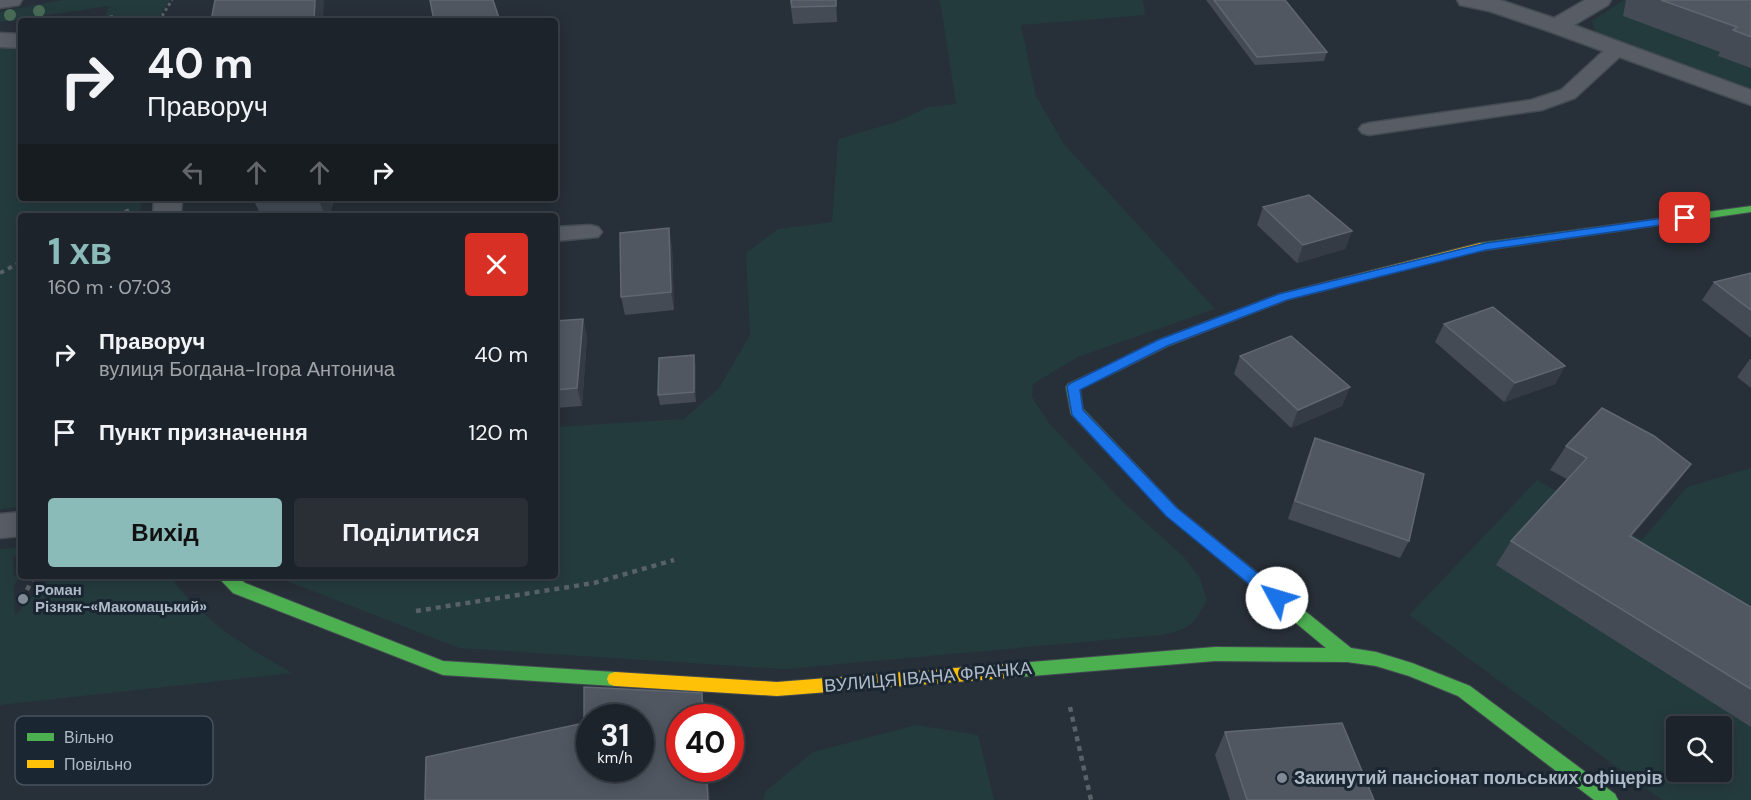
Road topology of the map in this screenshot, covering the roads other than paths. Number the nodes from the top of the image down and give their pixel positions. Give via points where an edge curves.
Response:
1 (11, 0) edge
2 (1468, 0) edge
3 (1600, 0) edge
4 (0, 2) edge
5 (1556, 26) junction
6 (0, 40) edge
7 (18, 41) edge
8 (1618, 48) junction
9 (1751, 98) edge
10 (1369, 129) dead end
11 (1751, 209) edge
12 (590, 232) dead end
13 (558, 234) edge
14 (18, 524) edge
15 (0, 526) edge
16 (228, 579) edge
17 (1347, 654) junction
18 (1609, 800) edge

1 - 4 street
2 - 5 street
3 - 5 street
5 - 8 street
6 - 7 street
8 - 9 street
8 - 10 lane via 1568,94 1535,106
11 - 17 street via 1486,246 1283,297 1163,343 1073,387 1076,411 1172,512
12 - 13 lane
14 - 15 lane
16 - 17 street, ВУЛИЦЯ ІВАНА ФРАНКА via 239,588 443,668 777,689 1215,654
17 - 18 street, ВУЛИЦЯ ІВАНА ФРАНКА via 1394,664 1464,691

